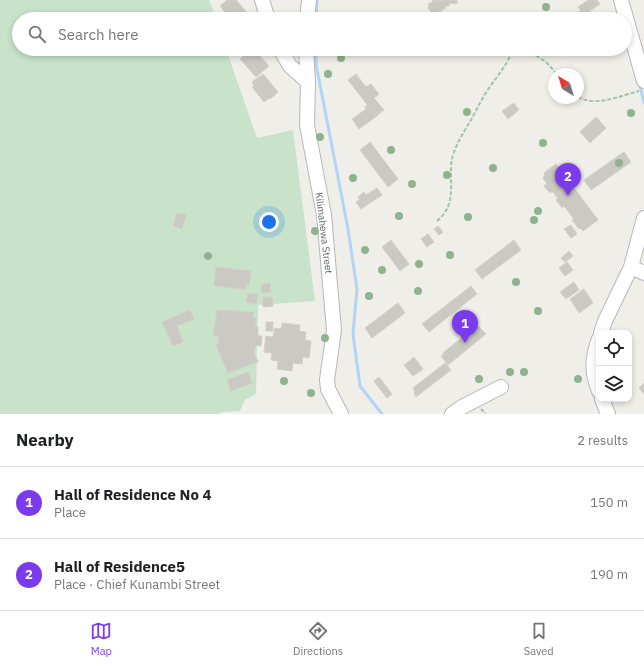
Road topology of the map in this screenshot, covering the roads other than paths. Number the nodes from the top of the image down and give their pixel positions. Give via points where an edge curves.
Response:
1 (262, 0) edge
2 (309, 0) edge
3 (621, 0) edge
4 (266, 12) edge
5 (308, 12) edge
6 (624, 12) edge
7 (632, 39) edge
8 (284, 56) edge
9 (306, 56) edge
10 (644, 81) edge
11 (308, 82) junction
12 (644, 218) edge
13 (638, 270) edge
14 (602, 330) edge
15 (596, 349) edge
16 (596, 383) edge
17 (501, 387) dead end
18 (603, 402) edge
19 (341, 414) edge
20 (452, 414) edge
21 (608, 414) edge

1 - 4 street
2 - 5 street
3 - 6 street
7 - 10 street
8 - 11 street via 290,66
9 - 11 street, Kilimahewa Street
11 - 19 street, Kilimahewa Street via 307,125 324,215 334,330 327,380 328,389
12 - 13 street
13 - 14 street via 605,320
15 - 16 street via 593,364
17 - 20 street via 462,406
18 - 21 street

